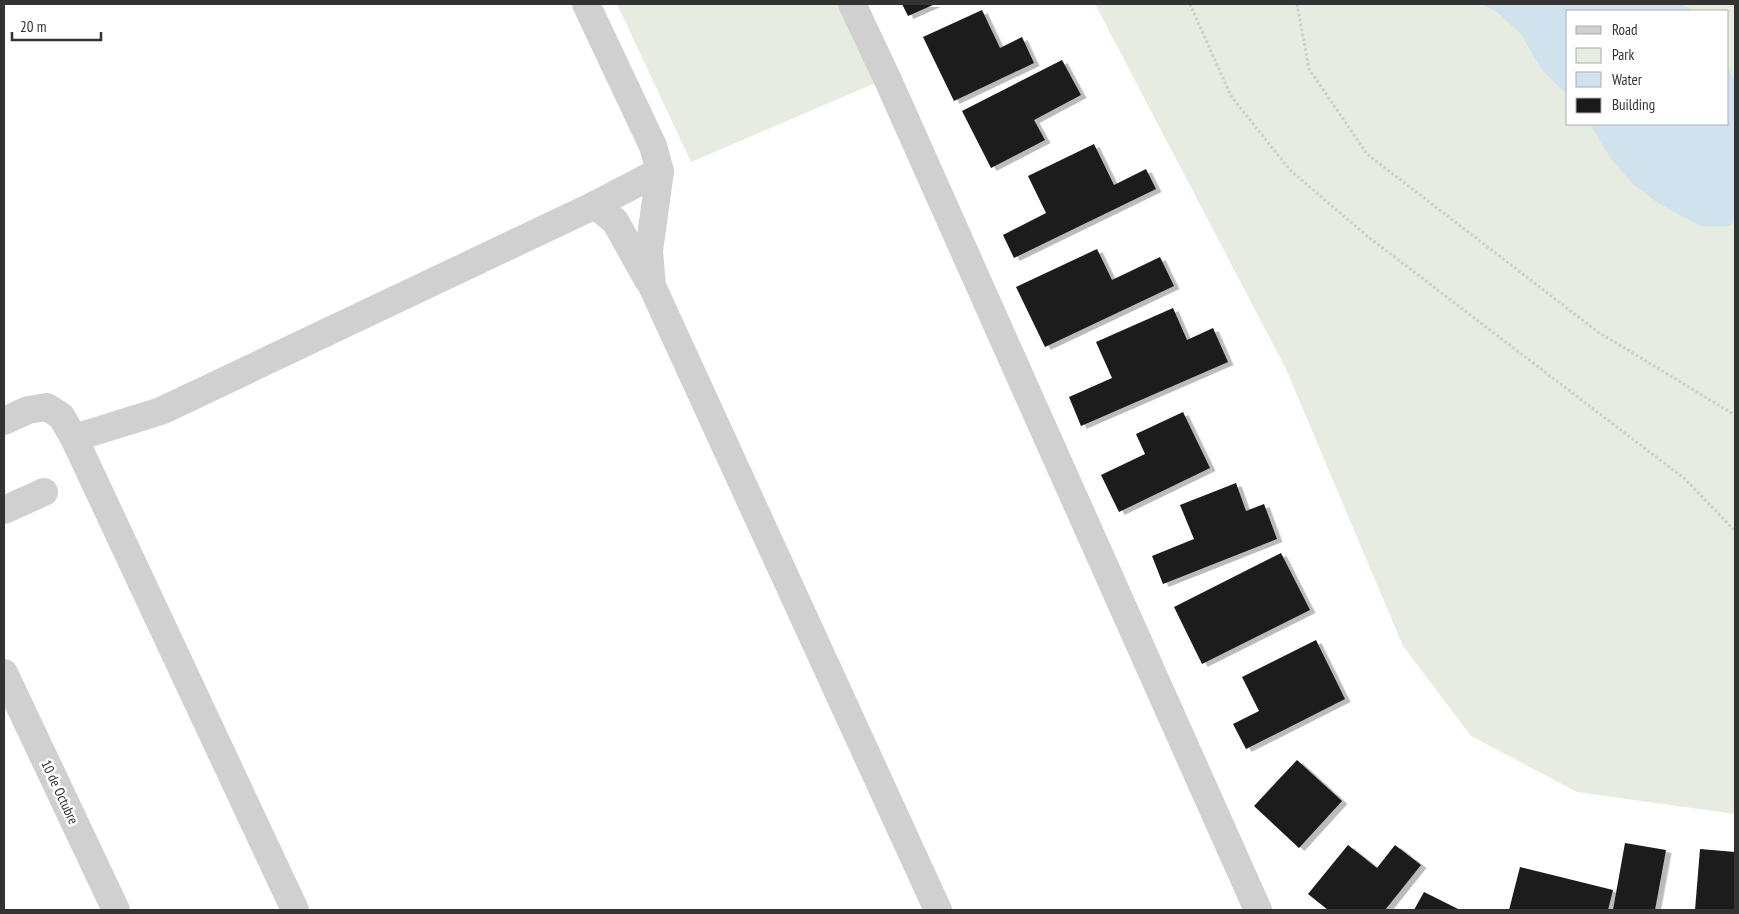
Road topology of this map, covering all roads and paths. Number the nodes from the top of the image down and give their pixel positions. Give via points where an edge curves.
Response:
1 (586, 4) edge
2 (852, 4) edge
3 (1190, 4) edge
4 (1297, 4) edge
5 (660, 171) junction
6 (595, 205) junction
7 (652, 286) junction
8 (1735, 415) edge
9 (4, 421) edge
10 (74, 438) junction
11 (44, 492) dead end
12 (4, 510) edge
13 (1735, 531) edge
14 (4, 673) edge
15 (116, 910) edge
16 (295, 910) edge
17 (938, 910) edge
18 (1258, 910) edge

1 - 5 street via 653,146
2 - 18 street
3 - 13 path via 1230,96 1290,170 1367,236 1685,479
4 - 8 path via 1309,69 1367,154 1598,332
5 - 6 street
5 - 7 street via 649,251
6 - 7 street via 615,221
6 - 10 street via 160,411
7 - 17 street
9 - 10 street via 28,410 47,407 62,416
10 - 16 street
11 - 12 street
14 - 15 street, 10 de Octubre

